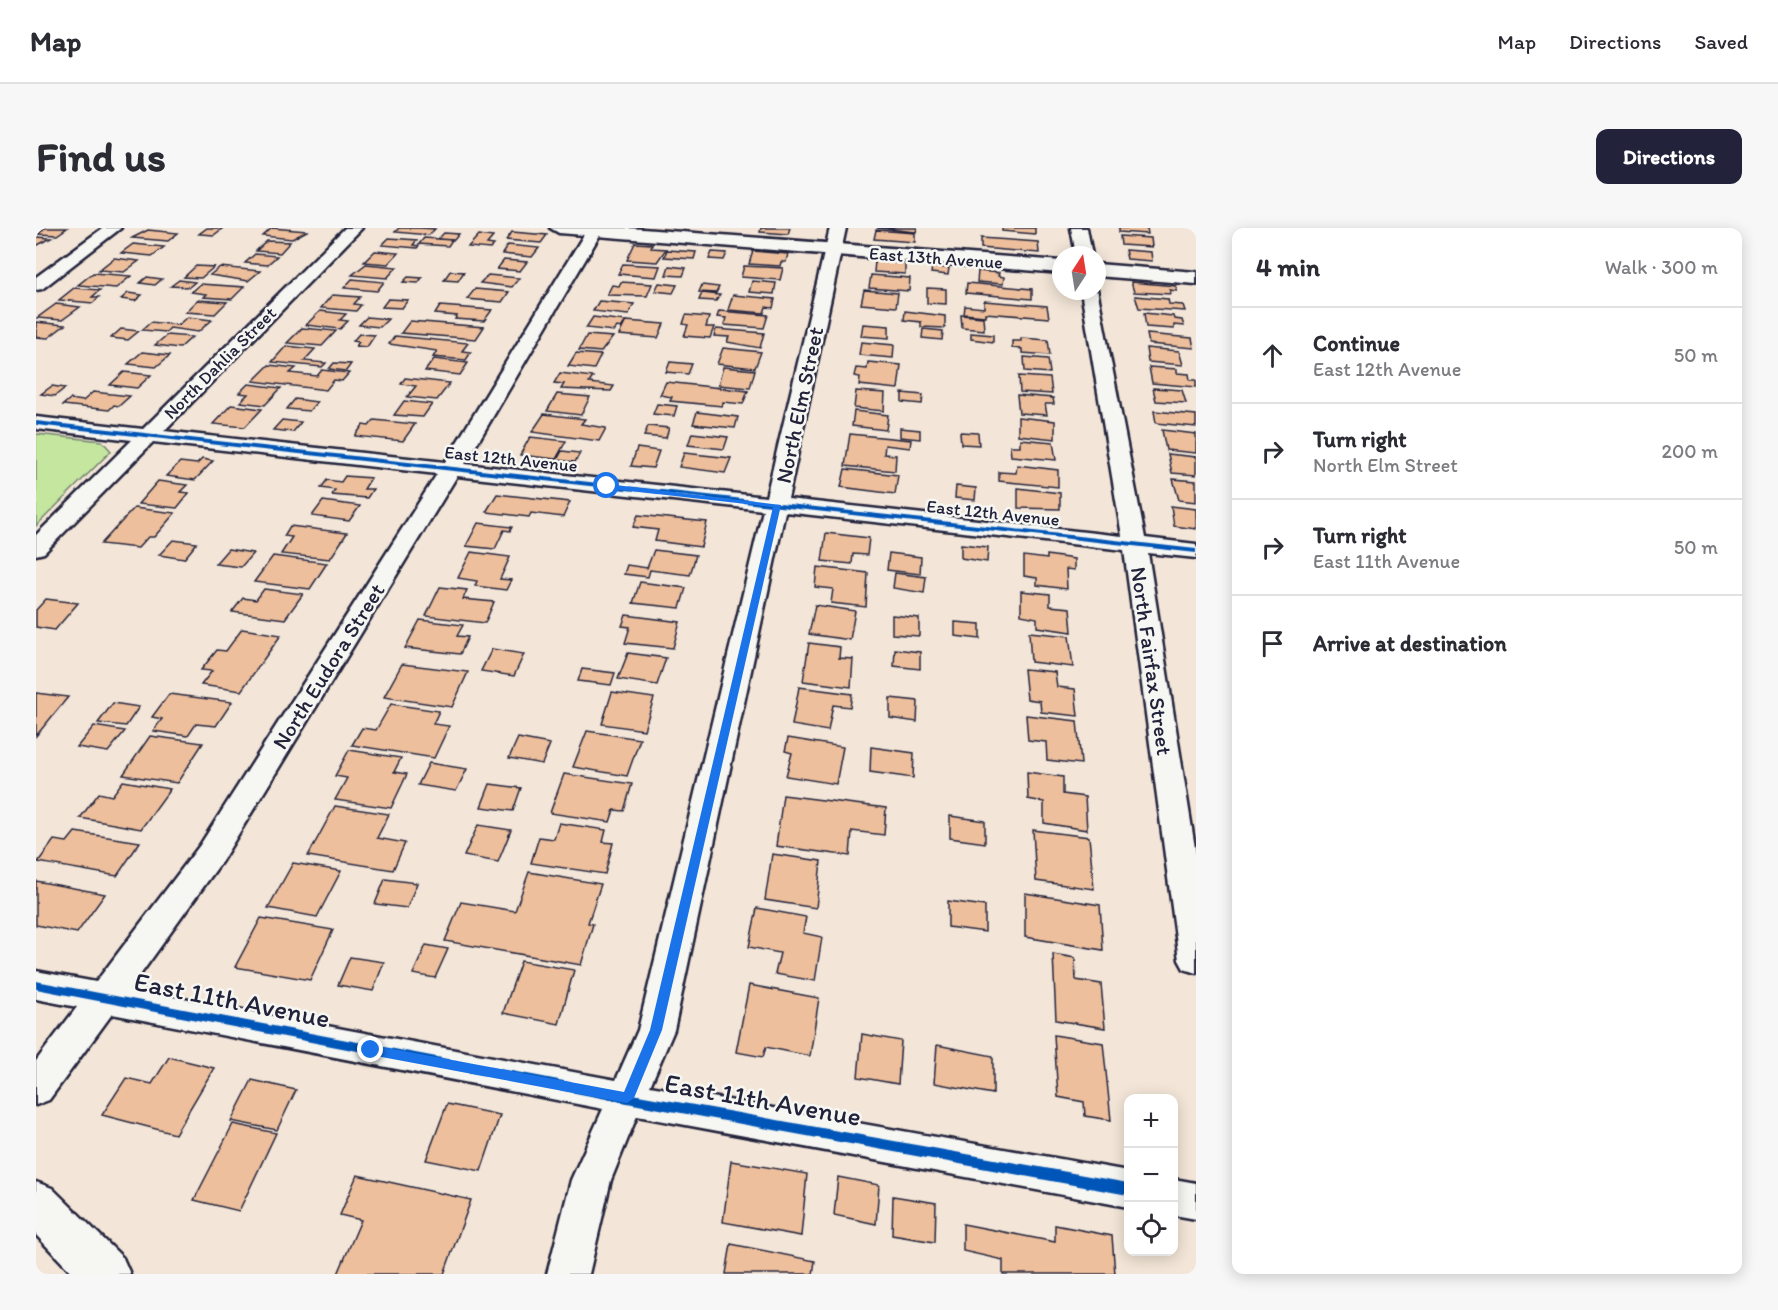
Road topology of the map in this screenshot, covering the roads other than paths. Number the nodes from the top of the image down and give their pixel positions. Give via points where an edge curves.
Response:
1 (113, 228) edge
2 (354, 228) edge
3 (559, 228) edge
4 (1079, 228) edge
5 (595, 229) edge
6 (836, 239) edge
7 (1082, 246) edge
8 (1052, 266) edge
9 (1106, 271) edge
10 (1196, 278) edge
11 (36, 285) edge
12 (1092, 300) edge
13 (36, 423) edge
14 (148, 435) junction
15 (451, 469) junction
16 (777, 505) junction
17 (1135, 545) junction
18 (36, 548) edge
19 (1196, 551) edge
20 (1196, 960) edge
21 (36, 985) edge
22 (104, 998) junction
23 (36, 1089) edge
24 (627, 1098) junction
25 (1124, 1188) edge
26 (1178, 1198) edge
27 (1196, 1200) edge
28 (36, 1203) edge
29 (106, 1274) edge
30 (568, 1274) edge

1 - 11 street
2 - 14 street, North Dahlia Street
3 - 5 main road, East 13th Avenue
4 - 7 street
5 - 6 main road, East 13th Avenue
5 - 15 street, North Eudora Street
6 - 8 main road, East 13th Avenue
6 - 16 street, North Elm Street
9 - 10 main road
12 - 17 street, North Fairfax Street
13 - 14 street, East 12th Avenue
14 - 15 street, East 12th Avenue
14 - 18 street, North Dahlia Street
15 - 16 street, East 12th Avenue
15 - 22 street, North Eudora Street via 211,853
16 - 17 street, East 12th Avenue
16 - 24 street, North Elm Street via 656,1030
17 - 19 street, East 12th Avenue
17 - 20 street, North Fairfax Street
21 - 22 street, East 11th Avenue
22 - 23 street, North Eudora Street
22 - 24 street, East 11th Avenue
24 - 25 street, East 11th Avenue
24 - 30 street, North Elm Street via 591,1180
26 - 27 street
28 - 29 main road

